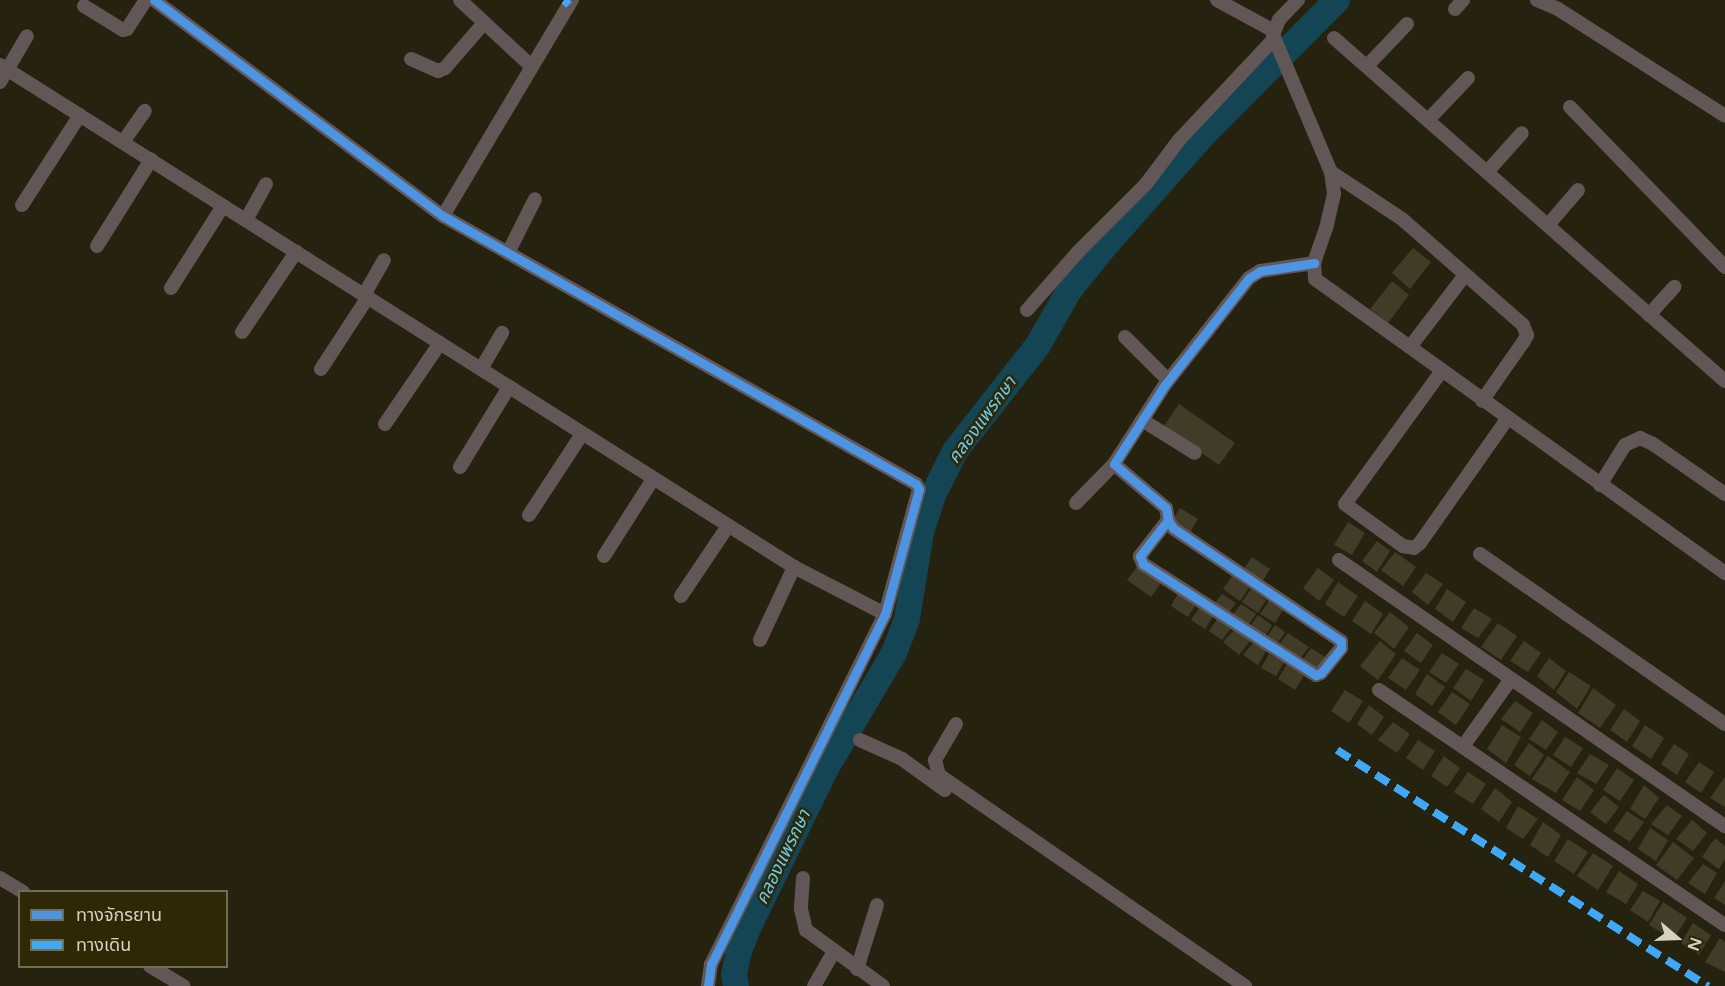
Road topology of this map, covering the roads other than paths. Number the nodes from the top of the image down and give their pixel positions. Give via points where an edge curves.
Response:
1 (146, 0) edge
2 (154, 0) edge
3 (460, 0) edge
4 (572, 0) edge
5 (1217, 0) edge
6 (1298, 0) edge
7 (1543, 1) edge
8 (84, 6) dead end
9 (484, 23) junction
10 (1407, 24) dead end
11 (27, 36) dead end
12 (1275, 38) junction
13 (1334, 38) dead end
14 (411, 60) dead end
15 (1367, 66) junction
16 (532, 67) junction
17 (2, 72) edge
18 (1468, 78) dead end
19 (1570, 107) dead end
20 (145, 111) dead end
21 (80, 115) junction
22 (1725, 116) edge
23 (1428, 120) junction
24 (1522, 132) dead end
25 (123, 142) junction
26 (151, 160) junction
27 (1331, 172) junction
28 (1487, 172) junction
29 (266, 184) dead end
30 (1578, 190) dead end
31 (535, 199) dead end
32 (22, 206) dead end
33 (223, 206) junction
34 (443, 216) junction
35 (246, 220) junction
36 (1548, 225) junction
37 (97, 246) dead end
38 (296, 252) junction
39 (508, 253) junction
40 (384, 260) dead end
41 (1314, 263) junction
42 (1725, 267) edge
43 (1465, 274) junction
44 (1674, 287) dead end
45 (171, 288) dead end
46 (366, 296) junction
47 (1027, 310) dead end
48 (1649, 315) junction
49 (242, 332) dead end
50 (502, 333) dead end
51 (1125, 337) dead end
52 (440, 343) junction
53 (1410, 347) junction
54 (321, 369) dead end
55 (482, 369) junction
56 (1441, 372) junction
57 (1168, 380) junction
58 (1725, 381) edge
59 (509, 387) junction
60 (1482, 401) junction
61 (1506, 419) junction
62 (1142, 420) junction
63 (385, 424) dead end
64 (582, 434) junction
65 (1195, 453) dead end
66 (1114, 464) junction
67 (460, 467) dead end
68 (653, 478) junction
69 (1600, 485) junction
70 (1725, 494) edge
71 (1076, 503) dead end
72 (529, 515) dead end
73 (1168, 520) junction
74 (728, 526) junction
75 (1480, 554) dead end
76 (604, 556) dead end
77 (1339, 560) dead end
78 (794, 567) junction
79 (1725, 573) edge
80 (681, 596) dead end
81 (885, 614) junction
82 (760, 640) dead end
83 (1511, 679) junction
84 (1379, 690) dead end
85 (956, 724) dead end
86 (1725, 724) edge
87 (860, 740) dead end
88 (1464, 746) junction
89 (974, 800) junction
90 (1725, 826) edge
91 (0, 878) edge
92 (803, 878) dead end
93 (21, 890) edge
94 (877, 905) dead end
95 (1725, 925) edge
96 (834, 952) junction
97 (153, 968) edge
98 (857, 969) junction
99 (183, 986) edge
100 (708, 986) edge
101 (814, 986) edge
102 (883, 986) edge
103 (1245, 986) edge

1 - 8 street via 123,30
2 - 34 street
3 - 9 street
4 - 16 street
5 - 12 street
6 - 12 street via 1283,15
7 - 22 street
9 - 14 street via 445,68 438,71
9 - 16 street
10 - 15 street
11 - 17 street
12 - 27 street
12 - 47 street via 1179,140 1146,184
13 - 15 street
15 - 23 street
16 - 34 street
17 - 21 street
18 - 23 street
19 - 42 street
20 - 25 street
21 - 25 street
21 - 32 street
23 - 28 street
24 - 28 street
25 - 26 street
26 - 33 street
26 - 37 street
27 - 41 street via 1332,207
27 - 43 street via 1402,219
28 - 36 street
29 - 35 street
30 - 36 street
31 - 39 street
33 - 35 street
33 - 45 street
34 - 39 street
35 - 38 street
36 - 48 street
38 - 46 street
38 - 49 street
39 - 81 street via 916,484 918,495
40 - 46 street
41 - 53 street via 1315,279
41 - 57 street via 1260,271 1249,278
43 - 53 street
43 - 60 street via 1526,330 1524,341
44 - 48 street
46 - 52 street
46 - 54 street
48 - 58 street
50 - 55 street
51 - 57 street
52 - 55 street
52 - 63 street
53 - 56 street
55 - 59 street
56 - 60 street
56 - 61 street via 1345,504 1403,546 1414,548 1420,543
57 - 62 street
59 - 64 street
59 - 67 street
60 - 61 street
61 - 69 street
62 - 65 street
62 - 66 street
64 - 68 street
64 - 72 street
66 - 71 street
66 - 73 street via 1166,508
68 - 74 street
68 - 76 street
69 - 70 street via 1625,445 1640,438
69 - 79 street
73 - 73 street via 1182,535 1341,641 1341,648 1321,673 1311,672 1143,564 1140,556
74 - 78 street
74 - 80 street
75 - 86 street
77 - 83 street
78 - 81 street
78 - 82 street
81 - 100 street via 711,964
83 - 88 street
83 - 90 street
84 - 88 street
85 - 89 street via 937,755 936,769
87 - 89 street via 902,759 955,797
88 - 95 street
89 - 103 street
91 - 93 street
92 - 96 street via 801,909 807,930
94 - 98 street
96 - 98 street
96 - 101 street
97 - 99 street
98 - 102 street

